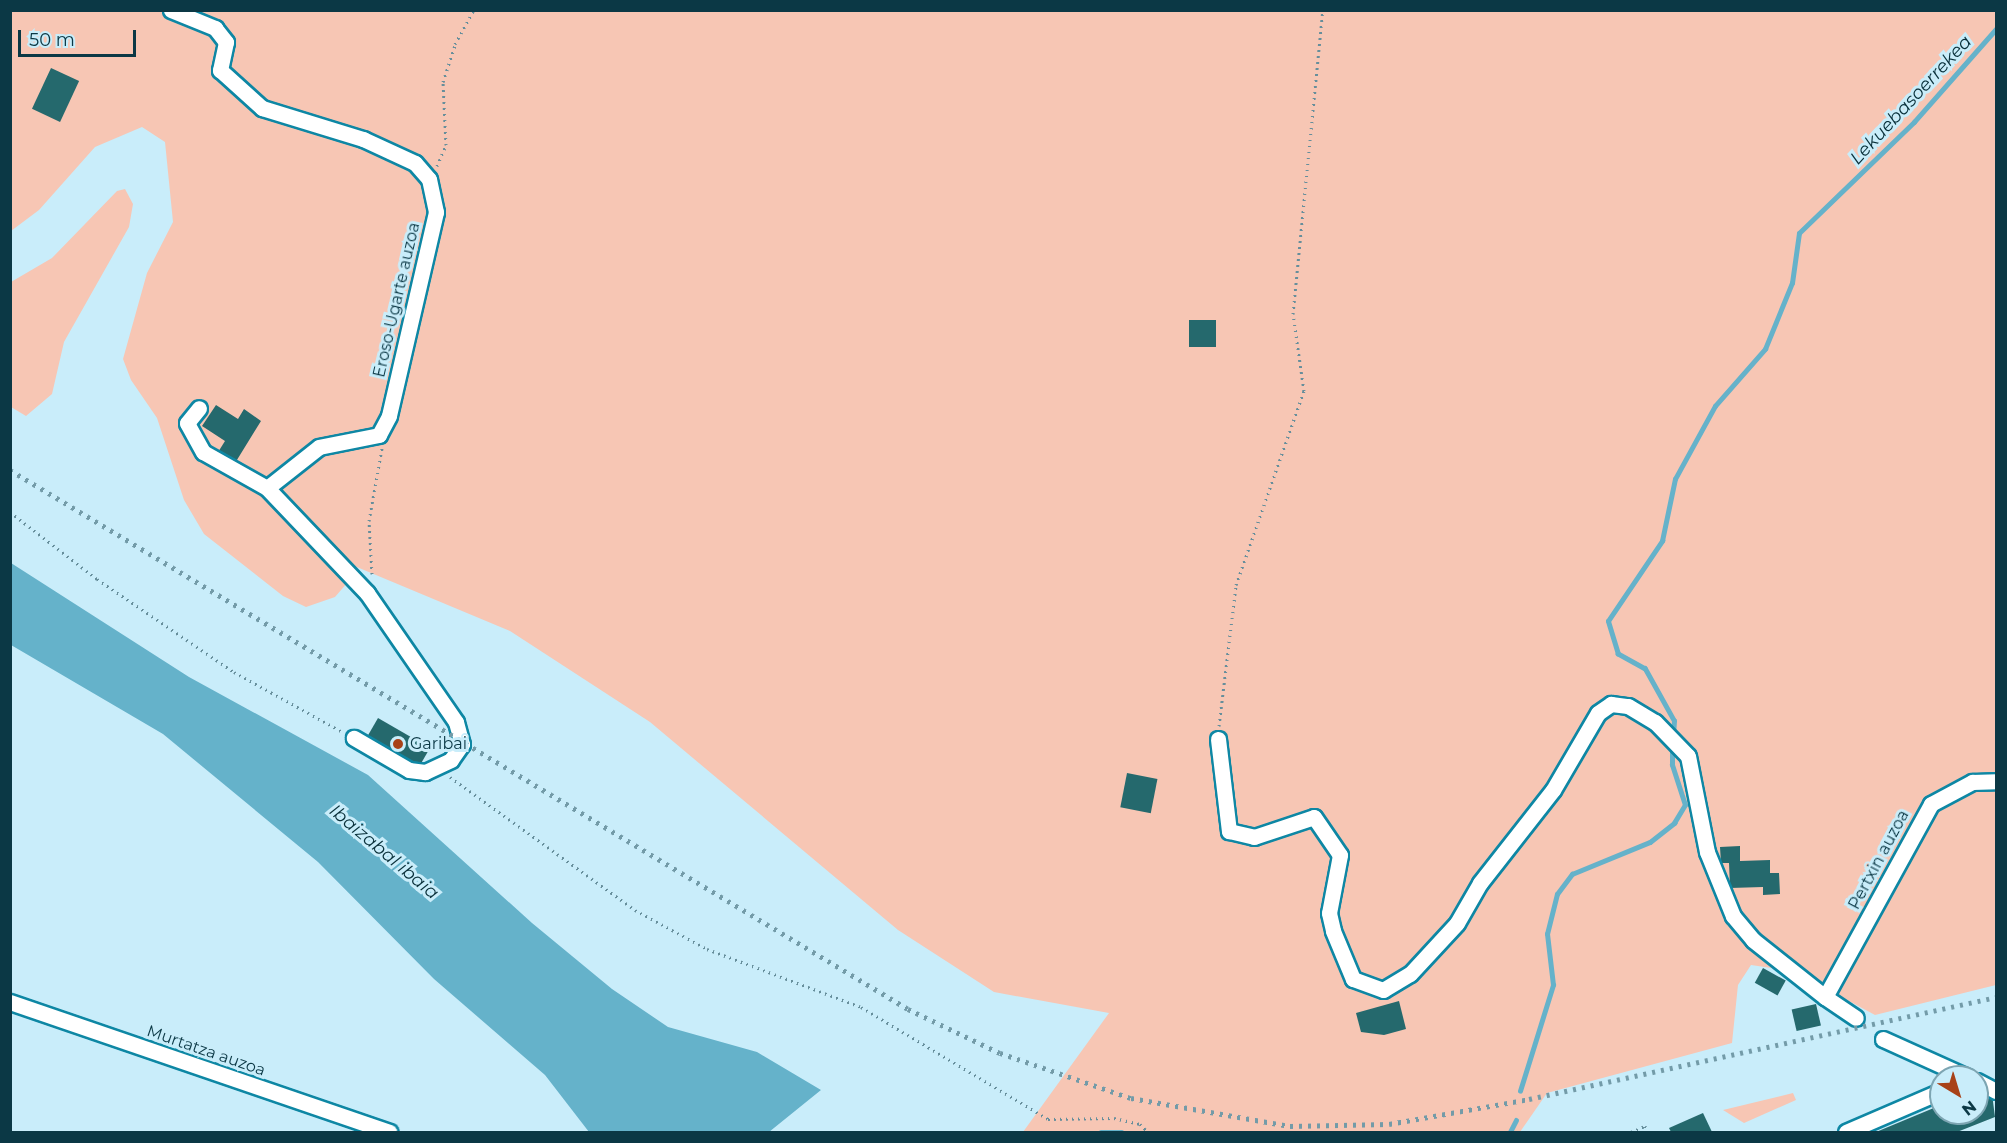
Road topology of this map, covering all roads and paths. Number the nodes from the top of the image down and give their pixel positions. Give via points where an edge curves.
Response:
1 (171, 10) edge
2 (474, 10) edge
3 (1323, 10) edge
4 (426, 175) junction
5 (199, 408) dead end
6 (384, 442) dead end
7 (267, 488) junction
8 (10, 512) edge
9 (373, 579) dead end
10 (354, 738) joint
11 (1218, 740) joint
12 (438, 770) junction
13 (1996, 781) edge
14 (1825, 997) junction
15 (10, 1002) edge
16 (1856, 1018) dead end
17 (1883, 1039) dead end
18 (1940, 1065) edge
19 (1929, 1096) edge
20 (389, 1132) edge
21 (1148, 1132) edge
22 (1631, 1132) edge
23 (1648, 1132) edge
24 (1846, 1132) edge

1 - 4 street via 215,28 226,42 220,70 262,108 363,139 415,163
2 - 4 path via 455,44 443,82 446,145
3 - 11 path via 1293,314 1304,391 1236,585
4 - 7 street, Eroso-Ugarte auzoa via 436,212 389,416 379,435 319,447
5 - 7 street via 187,423 203,452
6 - 9 path via 367,538
7 - 12 street via 367,593 456,722 462,744
8 - 10 path via 97,579 234,672
10 - 12 street via 409,770
11 - 14 street via 1229,831 1254,837 1314,817 1340,855 1329,913 1333,931 1353,979 1383,990 1410,974 1457,923 1487,874 1553,790 1598,713 1611,704 1628,706 1664,731 1688,756 1707,852 1733,916 1753,940
12 - 21 path via 479,792 634,910 707,949 861,1007 1048,1119 1114,1118 1140,1124
13 - 14 street, Pertxin auzoa via 1972,782 1931,804
14 - 16 street
15 - 20 street, Murtatza auzoa
17 - 18 street
19 - 24 street
22 - 23 path via 1645,1126

